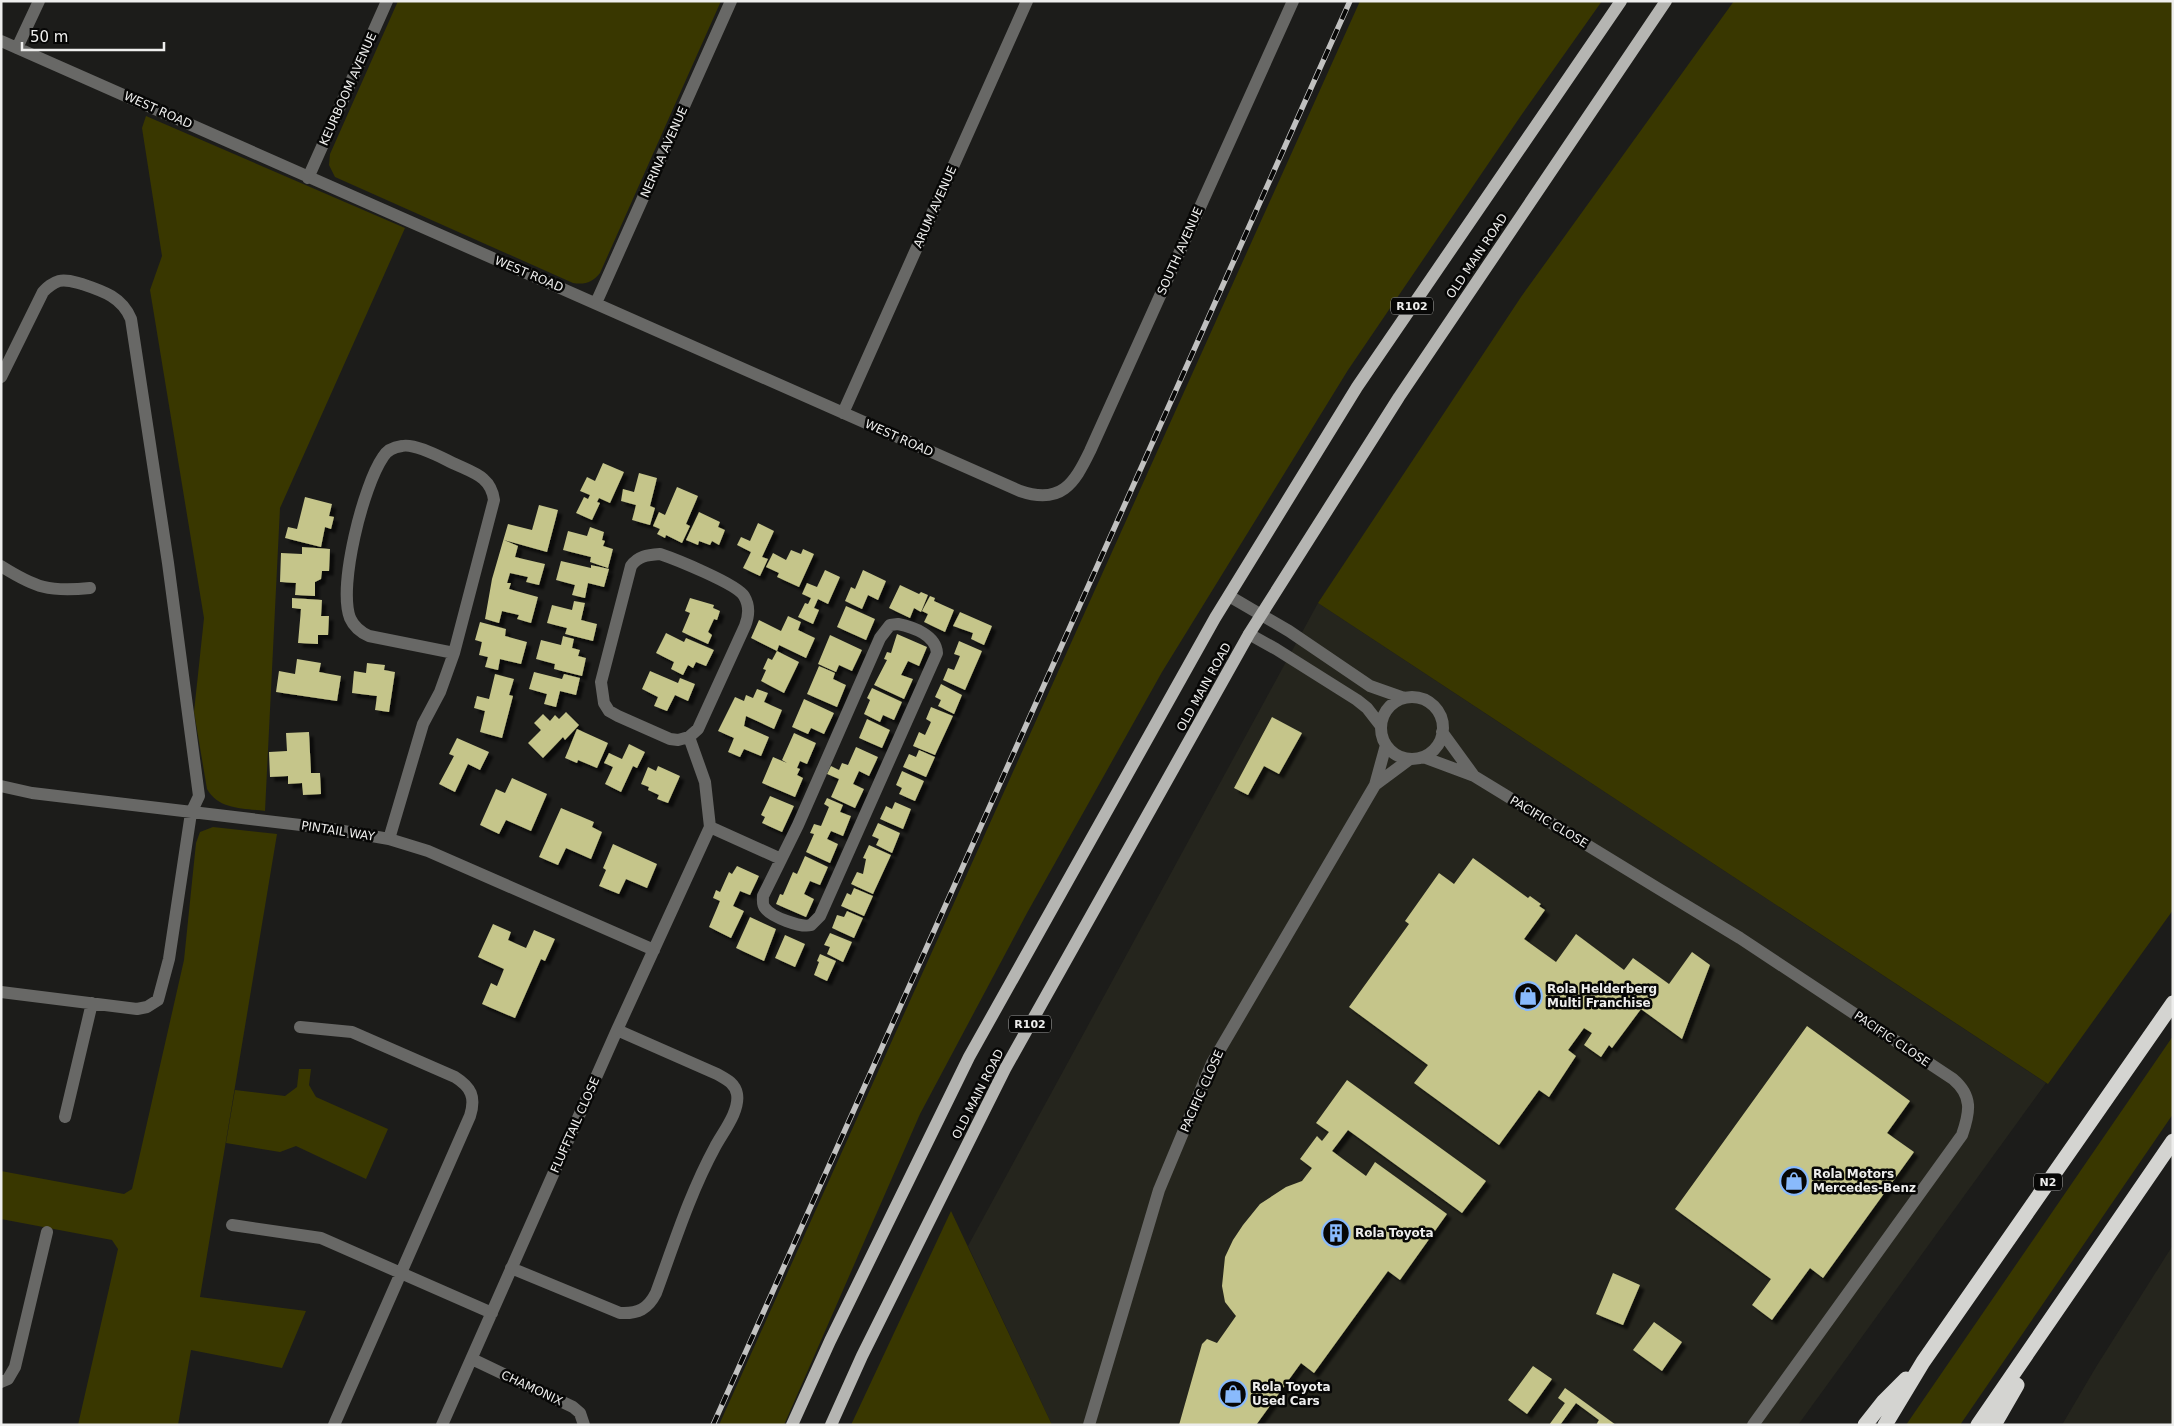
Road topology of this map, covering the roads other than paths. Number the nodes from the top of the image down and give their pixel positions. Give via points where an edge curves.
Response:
1 (38, 1) edge
2 (387, 1) edge
3 (731, 1) edge
4 (1027, 1) edge
5 (1293, 1) edge
6 (1621, 1) edge
7 (1666, 1) edge
8 (1, 41) edge
9 (17, 48) junction
10 (308, 178) junction
11 (596, 303) junction
12 (1, 377) edge
13 (843, 414) junction
14 (1058, 493) joint
15 (1, 566) edge
16 (90, 588) dead end
17 (1229, 596) junction
18 (1261, 615) junction
19 (1249, 634) junction
20 (454, 653) junction
21 (1404, 698) junction
22 (1381, 726) junction
23 (1442, 732) junction
24 (689, 737) junction
25 (1386, 745) junction
26 (1424, 756) junction
27 (1410, 759) junction
28 (1474, 776) junction
29 (1375, 785) junction
30 (1, 786) edge
31 (191, 813) junction
32 (710, 827) junction
33 (389, 839) junction
34 (781, 859) junction
35 (654, 950) junction
36 (1, 992) edge
37 (2173, 1003) edge
38 (92, 1004) junction
39 (300, 1027) dead end
40 (617, 1030) junction
41 (65, 1117) dead end
42 (2173, 1141) edge
43 (232, 1225) dead end
44 (46, 1232) dead end
45 (511, 1268) junction
46 (401, 1274) junction
47 (2063, 1303) junction
48 (492, 1313) junction
49 (472, 1359) junction
50 (1923, 1362) junction
51 (1, 1382) edge
52 (334, 1425) edge
53 (442, 1425) edge
54 (584, 1425) edge
55 (792, 1425) edge
56 (831, 1425) edge
57 (1089, 1425) edge
58 (1753, 1425) edge
59 (1864, 1425) edge
60 (1885, 1425) edge
61 (1978, 1425) edge
62 (1994, 1425) edge

1 - 9 street
2 - 10 street, KEURBOOM AVENUE
3 - 11 street, NERINA AVENUE
4 - 13 street, ARUM AVENUE
5 - 14 street, SOUTH AVENUE via 1090,451 1077,478
6 - 17 main road, OLD MAIN ROAD / R102 via 1357,387
7 - 18 main road, OLD MAIN ROAD / R102 via 1399,397
8 - 9 street, WEST ROAD
9 - 10 street, WEST ROAD
10 - 11 street, WEST ROAD
11 - 13 street, WEST ROAD
12 - 31 street via 43,292 51,284 60,280 70,281 102,291 129,313 168,563 199,796
13 - 14 street, WEST ROAD via 1020,491 1034,496
15 - 16 street via 20,578 49,589
17 - 18 street
17 - 55 main road, OLD MAIN ROAD / R102 via 969,1057
18 - 19 main road, OLD MAIN ROAD / R102
18 - 21 street via 1370,686
19 - 22 street via 1358,700
19 - 56 main road, OLD MAIN ROAD / R102 via 1005,1069
20 - 20 street via 492,511 493,492 481,476 404,445 391,449 383,457 368,485 354,537 348,586 350,616 357,629 369,636
20 - 33 street via 420,733
21 - 22 street via 1390,706
21 - 23 street via 1415,697 1430,703 1440,716
22 - 25 street
23 - 26 street via 1436,746
23 - 28 street
24 - 24 street via 670,738 618,716 604,703 601,692 604,667 628,573 636,560 643,556 660,554 672,558 738,589 747,602 749,612 745,626 698,729
24 - 32 street via 705,782
25 - 27 street via 1397,755
25 - 29 street
26 - 27 street
26 - 28 street
27 - 29 street
28 - 58 street, PACIFIC CLOSE via 1740,938 1953,1079 1966,1096 1968,1114 1962,1135
29 - 57 street, PACIFIC CLOSE via 1212,1063 1159,1190
30 - 31 street, PINTAIL WAY via 32,793
31 - 33 street, PINTAIL WAY via 326,828
31 - 38 street via 171,950 158,1000 137,1009
32 - 34 street
32 - 35 street, FLUFFTAIL CLOSE
33 - 35 street, PINTAIL WAY via 428,851
34 - 34 street via 882,633 898,624 926,635 937,647 934,659 820,916 811,925 799,926 765,908 763,896
35 - 40 street, FLUFFTAIL CLOSE
36 - 38 street
37 - 50 highway, N2
38 - 41 street
39 - 46 street via 342,1030 363,1036 455,1077 472,1093 470,1116
40 - 45 street, FLUFFTAIL CLOSE
40 - 45 street via 729,1080 738,1095 733,1115 704,1168 656,1293 645,1309 620,1313
42 - 47 highway
43 - 46 street via 320,1238
44 - 51 street via 15,1367 8,1379
45 - 48 street, FLUFFTAIL CLOSE
46 - 48 street
46 - 52 street
47 - 61 highway
47 - 62 highway
48 - 49 street, FLUFFTAIL CLOSE
49 - 53 street, FLUFFTAIL CLOSE
49 - 54 street, CHAMONIX via 573,1407 583,1418
50 - 59 highway
50 - 60 highway, N2

